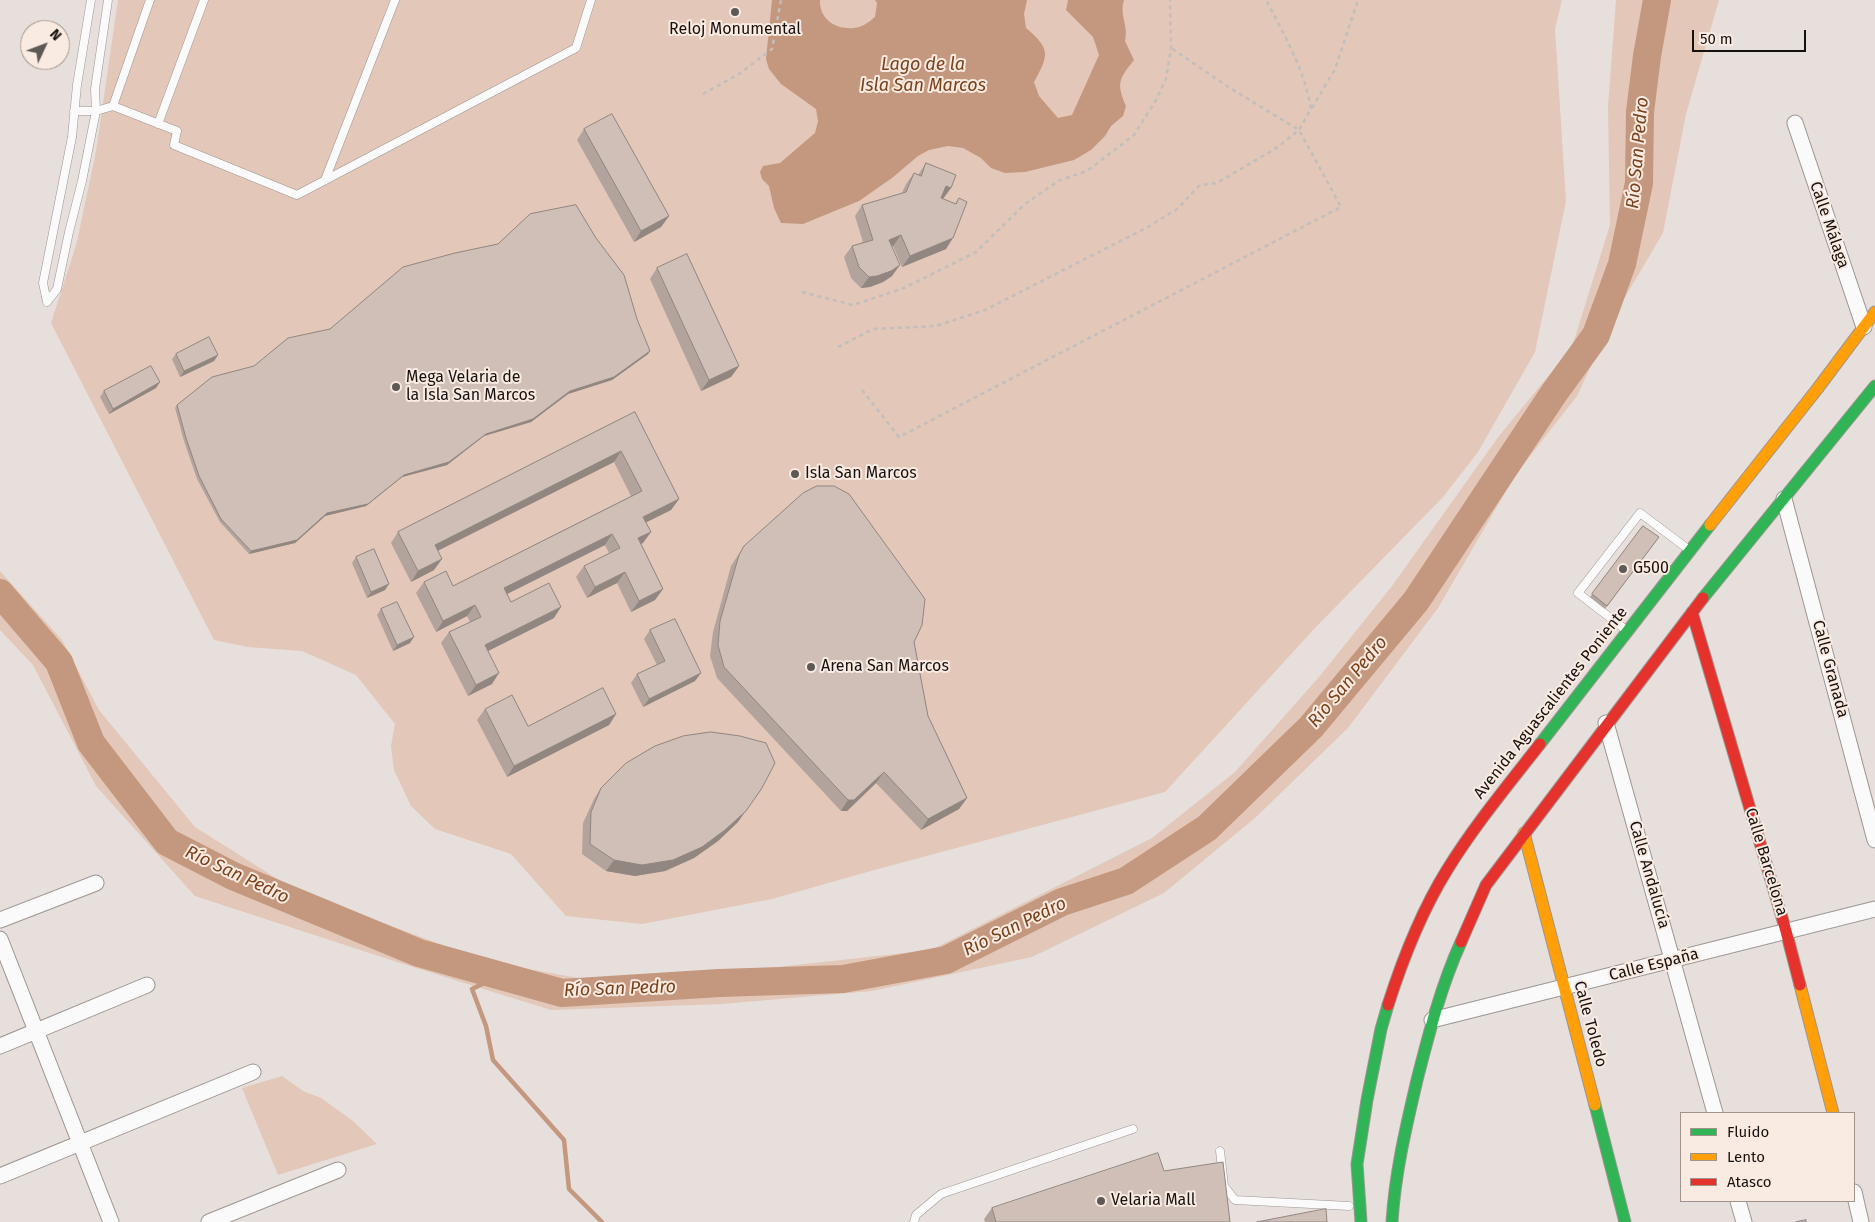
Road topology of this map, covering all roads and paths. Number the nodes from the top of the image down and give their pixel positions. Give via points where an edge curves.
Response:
1 (91, 0) edge
2 (108, 0) edge
3 (150, 0) edge
4 (204, 0) edge
5 (395, 0) edge
6 (591, 0) edge
7 (781, 0) edge
8 (1170, 0) edge
9 (1266, 0) edge
10 (1358, 0) edge
11 (1170, 48) junction
12 (703, 94) dead end
13 (113, 106) junction
14 (1311, 109) junction
15 (74, 111) junction
16 (96, 111) junction
17 (158, 124) junction
18 (1794, 124) dead end
19 (1299, 130) junction
20 (325, 180) junction
21 (54, 228) junction
22 (69, 232) junction
23 (802, 292) dead end
24 (1875, 312) edge
25 (1864, 327) junction
26 (838, 347) dead end
27 (862, 390) dead end
28 (1874, 390) edge
29 (1784, 499) junction
30 (1690, 550) junction
31 (1692, 612) junction
32 (1627, 631) junction
33 (1606, 723) junction
34 (1524, 833) junction
35 (1875, 840) edge
36 (96, 883) dead end
37 (1875, 909) edge
38 (0, 920) edge
39 (1786, 931) junction
40 (0, 940) edge
41 (1673, 960) junction
42 (147, 985) dead end
43 (1564, 987) junction
44 (1432, 1020) junction
45 (36, 1031) junction
46 (0, 1046) edge
47 (253, 1072) dead end
48 (1715, 1112) edge
49 (1833, 1112) edge
50 (1133, 1129) dead end
51 (80, 1143) junction
52 (1220, 1152) dead end
53 (1357, 1166) junction
54 (338, 1170) dead end
55 (0, 1176) edge
56 (1394, 1188) junction
57 (1855, 1196) edge
58 (1738, 1202) edge
59 (1349, 1206) junction
60 (111, 1222) edge
61 (209, 1222) edge
62 (914, 1222) edge
63 (1350, 1222) edge
64 (1361, 1222) edge
65 (1392, 1222) edge
66 (1398, 1222) edge
67 (1625, 1222) edge
68 (1744, 1222) edge
69 (1862, 1222) edge

1 - 15 lane
2 - 16 lane via 94,90
3 - 13 lane
4 - 17 lane
5 - 20 lane
6 - 20 lane via 576,48
7 - 12 path via 772,49 739,74
8 - 11 path
9 - 14 path via 1308,91
10 - 14 path via 1335,69
11 - 19 path
11 - 23 path via 1166,79 1134,135 1087,171 1058,181 1025,204 976,252 904,288 854,305
13 - 16 lane
13 - 17 lane
14 - 19 path
15 - 16 lane
15 - 21 lane
16 - 22 lane
17 - 20 lane via 177,131 174,145 297,195
18 - 25 street, Calle Málaga
19 - 26 path via 1278,147 1217,183 1200,185 1177,209 1148,227 985,310 936,326 873,329
19 - 27 path via 1341,207 899,436
21 - 22 lane
21 - 22 lane via 43,283 47,302 57,289
24 - 25 main road, Avenida Aguascalientes Poniente
25 - 30 main road, Avenida Aguascalientes Poniente
28 - 29 main road
29 - 31 main road
29 - 35 street, Calle Granada
30 - 32 main road, Avenida Aguascalientes Poniente
30 - 32 lane via 1640,513 1578,593
31 - 33 main road
31 - 39 main road, Calle Barcelona
32 - 53 main road, Avenida Aguascalientes Poniente via 1483,818 1447,870 1422,917 1399,970 1382,1029
33 - 34 main road
33 - 41 street, Calle Andalucía
34 - 43 main road, Calle Toledo
34 - 44 main road via 1486,885 1457,950
36 - 38 street
37 - 39 street, Calle España
39 - 41 street, Calle España
39 - 49 main road, Calle Barcelona
40 - 45 street
41 - 43 street, Calle España
41 - 48 street, Calle Andalucía
42 - 45 street
43 - 44 street, Calle España
43 - 67 main road, Calle Toledo
44 - 56 main road
45 - 46 street
45 - 51 street
47 - 51 street
50 - 62 lane via 941,1194 916,1215
51 - 55 street
51 - 60 street
52 - 59 lane via 1224,1186 1235,1200
53 - 59 main road, Avenida Aguascalientes Poniente
53 - 64 main road, Avenida Aguascalientes Poniente
54 - 61 street
56 - 65 main road
56 - 66 main road
57 - 69 street
58 - 68 street
59 - 63 main road, Avenida Aguascalientes Poniente

